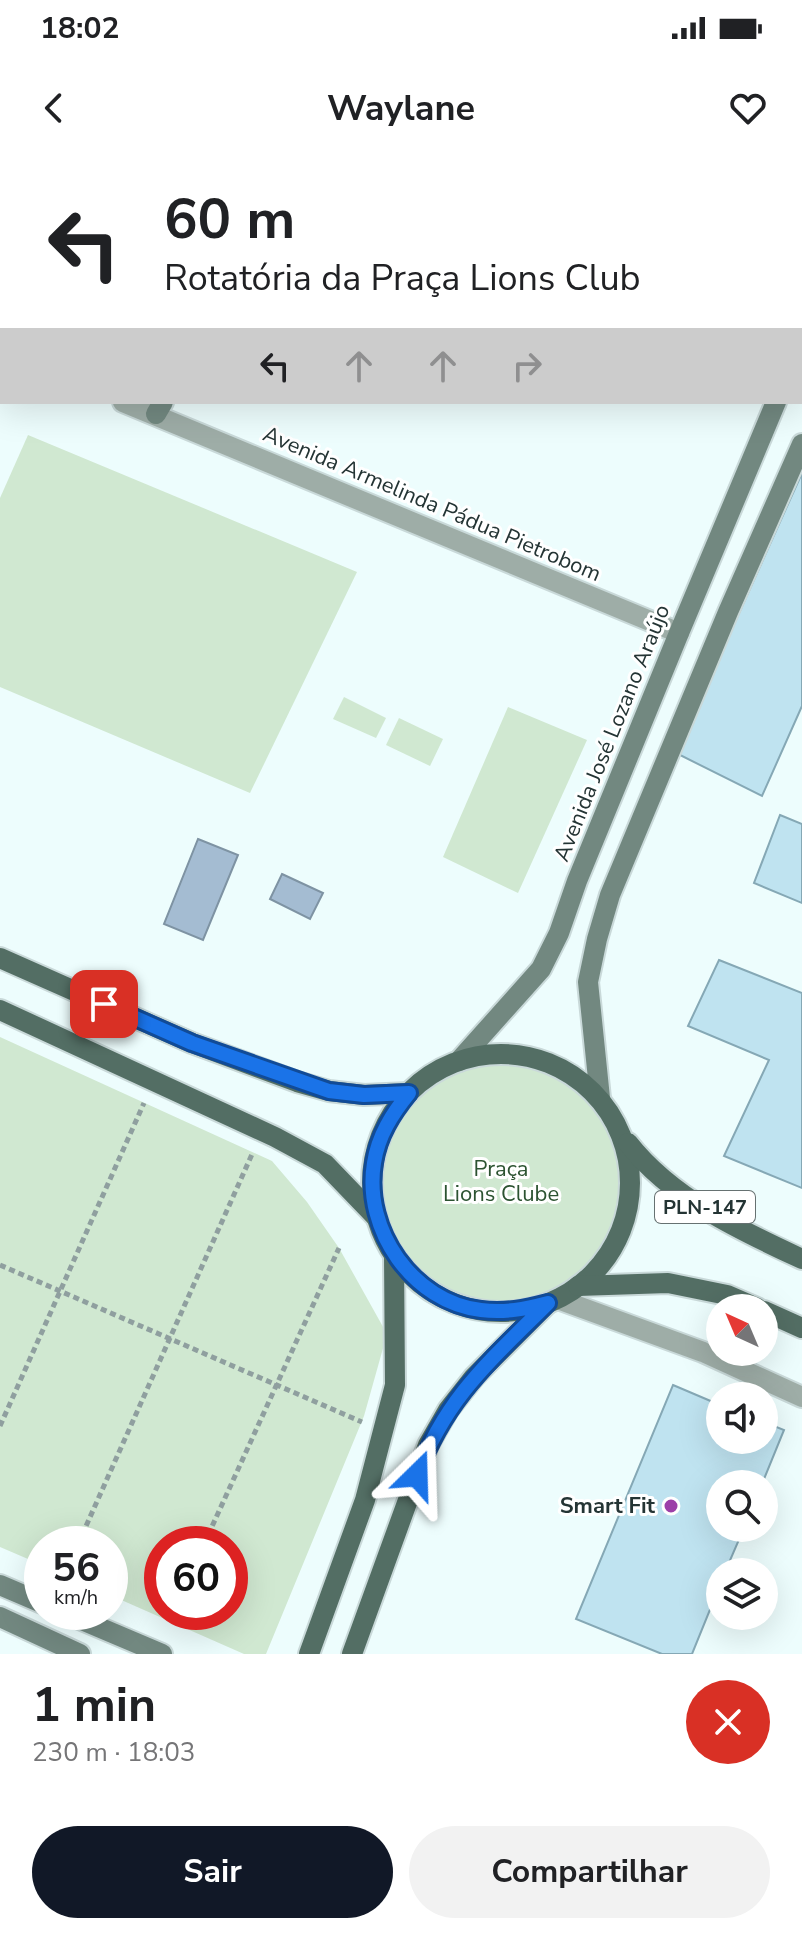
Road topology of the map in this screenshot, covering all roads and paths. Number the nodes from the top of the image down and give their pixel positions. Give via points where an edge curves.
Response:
1 (135, 404) edge
2 (775, 404) edge
3 (160, 408) edge
4 (802, 444) edge
5 (679, 633) junction
6 (0, 958) edge
7 (0, 1010) edge
8 (459, 1061) junction
9 (409, 1093) junction
10 (600, 1098) junction
11 (144, 1103) dead end
12 (622, 1136) junction
13 (253, 1152) dead end
14 (376, 1217) junction
15 (339, 1248) dead end
16 (394, 1255) junction
17 (802, 1259) edge
18 (0, 1265) edge
19 (578, 1286) junction
20 (59, 1291) junction
21 (722, 1294) edge
22 (553, 1301) junction
23 (778, 1317) edge
24 (802, 1328) edge
25 (168, 1338) junction
26 (275, 1384) junction
27 (802, 1397) edge
28 (362, 1422) dead end
29 (0, 1426) edge
30 (86, 1526) edge
31 (212, 1526) edge
32 (5, 1587) edge
33 (24, 1595) edge
34 (0, 1616) edge
35 (105, 1630) edge
36 (80, 1654) edge
37 (162, 1654) edge
38 (309, 1654) edge
39 (352, 1654) edge

1 - 3 street, Avenida Armelinda Pádua Pietrobom
2 - 5 street, Avenida José Lozano Araújo
3 - 5 street, Avenida Armelinda Pádua Pietrobom
4 - 10 street via 610,895 588,982
5 - 8 street, Avenida José Lozano Araújo via 541,969
6 - 9 main road via 192,1043 297,1082 364,1095
7 - 14 main road via 325,1164
8 - 9 main road, PLN-147
8 - 10 main road, PLN-147 via 484,1055 536,1058 559,1067
9 - 14 main road, PLN-147 via 380,1138 372,1191
10 - 12 main road, PLN-147
11 - 20 path
12 - 17 main road, PLN-147 via 676,1190
12 - 19 main road, PLN-147 via 630,1168 629,1202 620,1234 603,1263
13 - 25 path
14 - 16 main road, PLN-147
15 - 26 path
16 - 22 main road, PLN-147 via 436,1294 479,1310 514,1312
16 - 38 main road via 395,1385 365,1500
18 - 20 path
19 - 21 main road via 668,1283
19 - 22 main road, PLN-147
20 - 25 path
20 - 29 path
22 - 27 street via 703,1352
22 - 39 main road via 474,1377 428,1445
23 - 24 main road
25 - 26 path
25 - 30 path
26 - 28 path
26 - 31 path
32 - 33 street
32 - 34 street
34 - 36 street
35 - 37 street

